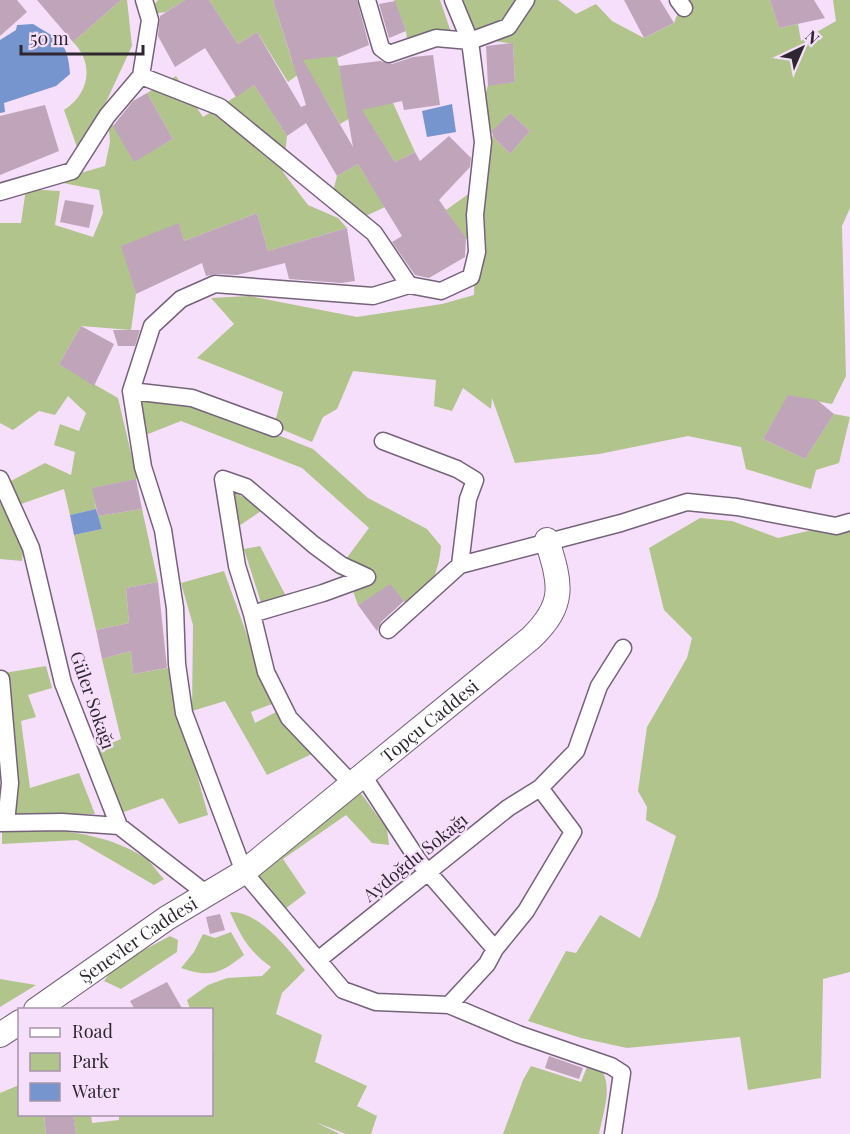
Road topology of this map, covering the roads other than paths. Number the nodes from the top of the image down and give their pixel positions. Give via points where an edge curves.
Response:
1 (144, 0) edge
2 (367, 0) edge
3 (453, 0) edge
4 (526, 0) edge
5 (470, 41) junction
6 (141, 76) junction
7 (0, 192) edge
8 (409, 285) junction
9 (131, 391) junction
10 (274, 428) dead end
11 (383, 441) dead end
12 (0, 479) edge
13 (850, 522) edge
14 (547, 540) junction
15 (460, 565) junction
16 (252, 614) junction
17 (388, 630) dead end
18 (623, 648) dead end
19 (1, 679) edge
20 (356, 778) junction
21 (540, 788) junction
22 (3, 823) edge
23 (119, 826) junction
24 (244, 872) junction
25 (428, 872) junction
26 (208, 895) junction
27 (495, 949) junction
28 (318, 960) junction
29 (448, 1005) junction
30 (39, 1008) edge
31 (18, 1023) edge
32 (0, 1035) edge
33 (613, 1134) edge

1 - 6 street via 150,20
2 - 5 street via 381,48 389,54 436,38
3 - 5 street
4 - 5 street via 508,27
5 - 8 street via 483,142 475,215 477,252 471,277 441,291
6 - 7 street via 107,116 72,171
6 - 8 street via 229,114 375,233
8 - 9 street via 372,296 215,284 181,299 152,326
9 - 10 street via 192,398
9 - 24 street via 144,467 163,530 175,608 184,713
11 - 15 street via 457,469 475,480 468,499
12 - 23 street, Güler Sokağı via 31,548 63,683
13 - 14 street via 836,526 737,507 687,502
14 - 15 street
14 - 20 street, Topçu Caddesi via 558,592 551,618 523,645
15 - 17 street
16 - 16 street via 237,566 223,479 246,487 314,545 341,565 367,577
16 - 20 street via 266,672 289,718
18 - 21 street, Aydoğdu Sokağı via 599,686 576,751
19 - 22 street via 10,783
20 - 24 street, Topçu Caddesi
20 - 25 street
21 - 25 street, Aydoğdu Sokağı via 508,808
21 - 27 street via 573,832 526,911
22 - 23 street
23 - 26 street
24 - 26 street, Şenevler Caddesi
24 - 28 street
25 - 27 street
25 - 28 street, Aydoğdu Sokağı
26 - 30 street, Şenevler Caddesi via 157,925
27 - 29 street via 488,964
28 - 29 street via 343,990 376,1002
29 - 33 street via 622,1073
31 - 32 street

